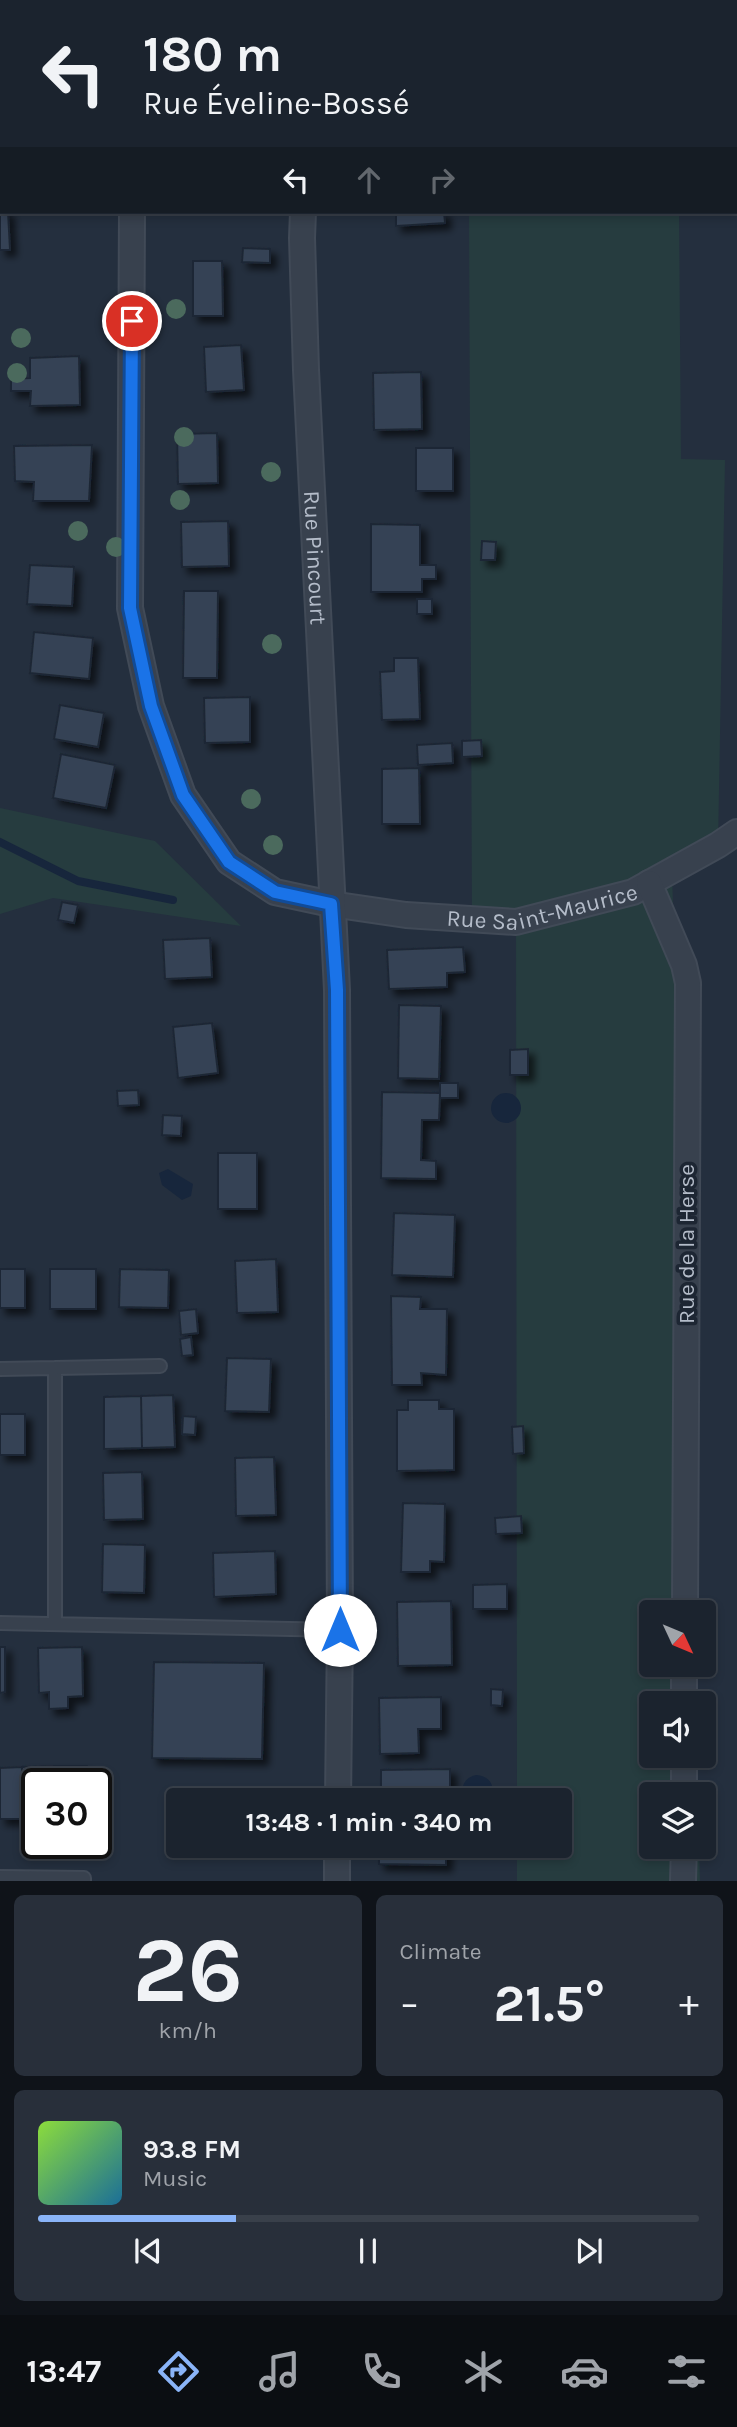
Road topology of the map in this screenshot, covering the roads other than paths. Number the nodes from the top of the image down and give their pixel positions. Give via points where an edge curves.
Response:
1 (132, 214) edge
2 (303, 214) edge
3 (737, 832) edge
4 (649, 883) junction
5 (331, 904) junction
6 (160, 1366) dead end
7 (55, 1368) junction
8 (0, 1369) edge
9 (685, 1600) edge
10 (0, 1623) edge
11 (55, 1623) junction
12 (340, 1630) junction
13 (338, 1788) edge
14 (337, 1858) edge
15 (684, 1859) edge
16 (0, 1877) edge
17 (84, 1881) edge
18 (337, 1881) edge
19 (683, 1881) edge

1 - 5 street, Rue Saint-Maurice via 130,608 151,706 183,795 229,862 275,892
2 - 5 street, Rue Pincourt
3 - 4 street, Rue Saint-Maurice
4 - 5 street, Rue Saint-Maurice via 633,892 516,922 406,915
4 - 9 street, Rue de la Herse via 688,983
5 - 12 street, Rue Pincourt via 337,990
6 - 7 lane
7 - 8 lane
7 - 11 lane
10 - 11 lane
11 - 12 lane
12 - 13 street, Rue Pincourt
14 - 18 street
15 - 19 street
16 - 17 lane

